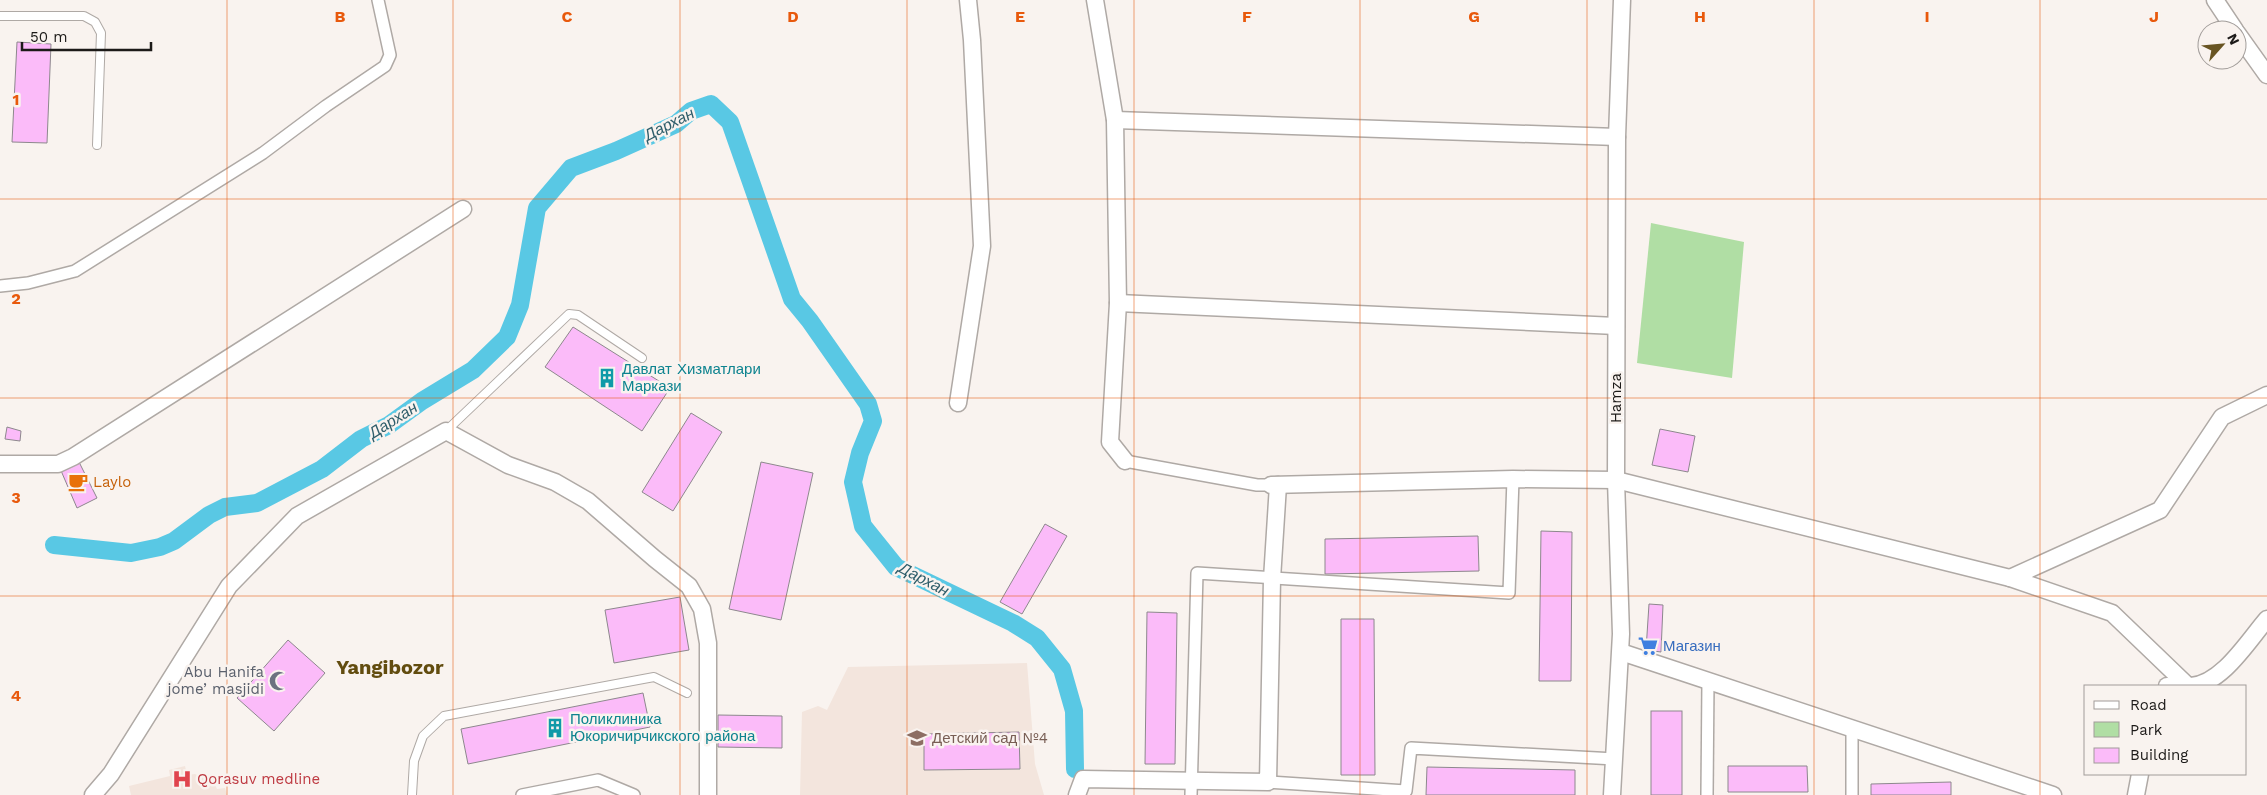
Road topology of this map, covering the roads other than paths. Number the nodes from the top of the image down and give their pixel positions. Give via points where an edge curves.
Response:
1 (378, 0) edge
2 (968, 0) edge
3 (1095, 0) edge
4 (1622, 0) edge
5 (2215, 0) edge
6 (0, 16) edge
7 (2228, 20) edge
8 (2247, 47) edge
9 (2267, 75) edge
10 (1115, 120) junction
11 (1617, 137) junction
12 (97, 145) dead end
13 (463, 210) dead end
14 (0, 286) edge
15 (1118, 304) junction
16 (1616, 326) junction
17 (642, 358) dead end
18 (2267, 395) edge
19 (958, 403) dead end
20 (446, 431) junction
21 (1125, 461) joint
22 (0, 464) edge
23 (1513, 479) junction
24 (1616, 480) junction
25 (1274, 485) junction
26 (2010, 578) junction
27 (1272, 579) junction
28 (2267, 618) edge
29 (1621, 652) junction
30 (1708, 681) junction
31 (2188, 685) edge
32 (2202, 685) edge
33 (687, 693) dead end
34 (1852, 728) junction
35 (1614, 759) junction
36 (2140, 775) edge
37 (1268, 782) junction
38 (1191, 787) edge
39 (93, 795) edge
40 (412, 795) edge
41 (522, 795) edge
42 (634, 795) edge
43 (708, 795) edge
44 (1077, 795) edge
45 (1612, 795) edge
46 (1707, 795) edge
47 (1852, 795) edge
48 (2053, 795) edge
49 (2136, 795) edge

1 - 14 street via 390,56 385,66 263,153 75,271 28,283
2 - 19 street via 982,246
3 - 10 street
4 - 11 street, Hamza
5 - 7 street
6 - 12 lane via 84,16 95,22 101,33
8 - 9 street
10 - 11 street
10 - 15 street
11 - 16 street, Hamza
13 - 22 street via 73,457 58,464
15 - 16 street
15 - 21 street via 1110,442
16 - 24 street, Hamza
17 - 20 lane via 578,315 569,314
18 - 26 street via 2222,417 2160,510
20 - 39 street via 297,516 228,586 111,774
20 - 43 street via 508,465 555,482 588,501 689,586 702,609 708,643
21 - 25 street
23 - 24 street
23 - 25 street
23 - 27 street via 1509,593
24 - 26 street
24 - 29 street, Hamza
25 - 27 street
26 - 31 street via 2112,613
27 - 37 street
27 - 38 street via 1197,573
28 - 32 street via 2222,671
29 - 30 street
29 - 35 street, Hamza
30 - 34 street
30 - 46 street
33 - 40 lane via 654,676 444,716 423,736 414,761
34 - 47 street
34 - 48 street
35 - 37 street via 1412,748 1406,791
35 - 45 street, Hamza
36 - 49 street
37 - 38 street
38 - 44 street via 1082,779
41 - 42 street via 598,780

